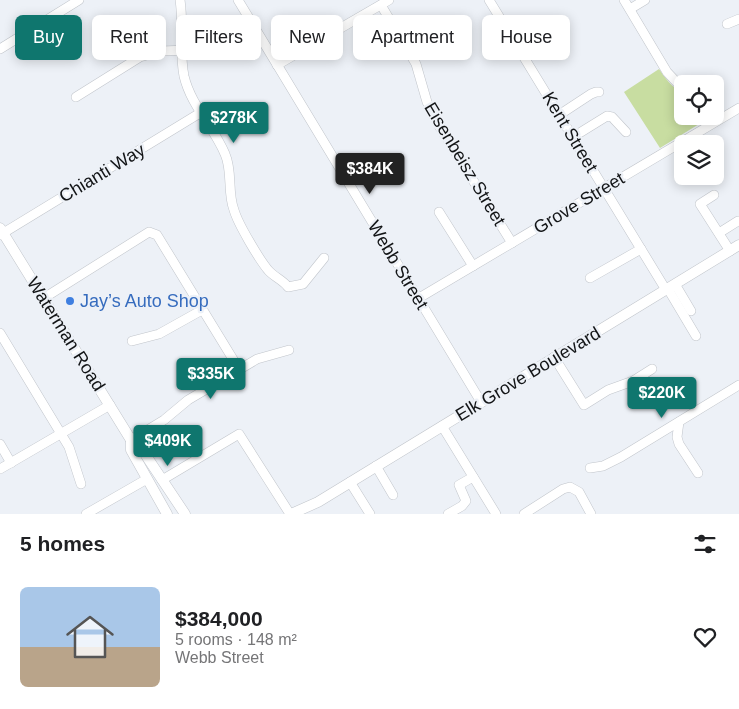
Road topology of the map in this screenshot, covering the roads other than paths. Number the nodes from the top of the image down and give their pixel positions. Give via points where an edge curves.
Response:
1 (79, 0) edge
2 (180, 0) edge
3 (238, 0) edge
4 (489, 0) edge
5 (624, 0) edge
6 (645, 0) edge
7 (385, 2) edge
8 (630, 9) junction
9 (181, 15) edge
10 (247, 15) edge
11 (739, 19) edge
12 (727, 24) dead end
13 (261, 39) edge
14 (0, 49) edge
15 (176, 50) edge
16 (183, 60) edge
17 (277, 65) junction
18 (674, 79) edge
19 (599, 92) dead end
20 (76, 96) dead end
21 (739, 108) edge
22 (200, 113) junction
23 (559, 115) junction
24 (724, 115) edge
25 (706, 125) edge
26 (626, 132) dead end
27 (573, 137) junction
28 (604, 188) junction
29 (714, 195) dead end
30 (439, 212) dead end
31 (738, 222) dead end
32 (1, 232) edge
33 (719, 233) junction
34 (512, 243) junction
35 (735, 248) edge
36 (641, 249) junction
37 (324, 258) dead end
38 (473, 266) junction
39 (590, 278) dead end
40 (670, 288) junction
41 (44, 298) junction
42 (419, 298) junction
43 (202, 310) junction
44 (691, 311) dead end
45 (0, 333) edge
46 (696, 336) dead end
47 (132, 341) dead end
48 (289, 350) dead end
49 (554, 357) junction
50 (239, 369) junction
51 (652, 369) dead end
52 (739, 386) edge
53 (481, 402) junction
54 (110, 405) junction
55 (679, 422) junction
56 (442, 426) junction
57 (62, 434) junction
58 (131, 440) junction
59 (0, 444) edge
60 (11, 463) junction
61 (376, 466) junction
62 (590, 468) dead end
63 (0, 469) edge
64 (698, 473) dead end
65 (473, 477) junction
66 (147, 478) junction
67 (162, 480) junction
68 (350, 482) junction
69 (81, 484) dead end
70 (393, 495) dead end
71 (318, 502) junction
72 (86, 514) edge
73 (166, 514) edge
74 (185, 514) edge
75 (290, 514) edge
76 (308, 514) edge
77 (370, 514) edge
78 (448, 514) edge
79 (496, 514) edge
80 (524, 514) edge
81 (591, 514) edge

1 - 14 street
2 - 9 street
3 - 10 street, Webb Street
4 - 23 street, Kent Street
5 - 8 street
6 - 8 street
7 - 17 street
7 - 34 street, Eisenbeisz Street via 416,64 427,102 438,124
8 - 18 street
11 - 12 street
13 - 17 street, Webb Street
15 - 20 street via 140,57
16 - 22 street via 186,84
17 - 42 street, Webb Street
19 - 23 street via 590,94
21 - 24 street, Grove Street
22 - 32 street, Chianti Way
22 - 37 street via 226,155 232,208 268,269 288,287 303,284
23 - 27 street, Kent Street
25 - 28 street, Grove Street
26 - 27 street via 612,116 607,116
27 - 28 street, Kent Street
28 - 34 street, Grove Street
28 - 36 street, Kent Street
29 - 33 street via 700,204
30 - 38 street
31 - 33 street
32 - 41 main road, Waterman Road
33 - 35 street
34 - 38 street, Grove Street
35 - 40 main road, Elk Grove Boulevard
36 - 39 street
36 - 40 street, Kent Street
38 - 42 street, Grove Street
40 - 44 street
40 - 46 street
40 - 49 main road, Elk Grove Boulevard
41 - 43 street via 149,232 157,235
41 - 54 main road, Waterman Road
42 - 53 street, Webb Street
43 - 47 street via 159,334
43 - 50 street
45 - 57 street
48 - 50 street via 257,359
49 - 51 street via 584,406 608,390 633,381
49 - 53 main road, Elk Grove Boulevard
50 - 58 street
52 - 55 street
53 - 56 main road, Elk Grove Boulevard
54 - 57 street
54 - 58 main road, Waterman Road
55 - 62 street via 621,457
55 - 64 street via 679,444
56 - 61 main road, Elk Grove Boulevard
56 - 65 street
57 - 60 street
57 - 69 street
58 - 66 main road, Waterman Road via 131,450
58 - 67 main road, Waterman Road via 139,445
59 - 60 street
60 - 63 street
61 - 68 main road, Elk Grove Boulevard
61 - 70 street
65 - 78 street via 459,485 466,501
65 - 79 street
66 - 72 street
66 - 73 main road, Waterman Road
67 - 74 main road, Waterman Road
67 - 75 street via 240,434
68 - 71 main road, Elk Grove Boulevard
68 - 77 street
71 - 75 main road, Elk Grove Boulevard
71 - 76 main road, Elk Grove Boulevard
80 - 81 street via 570,487 578,492

